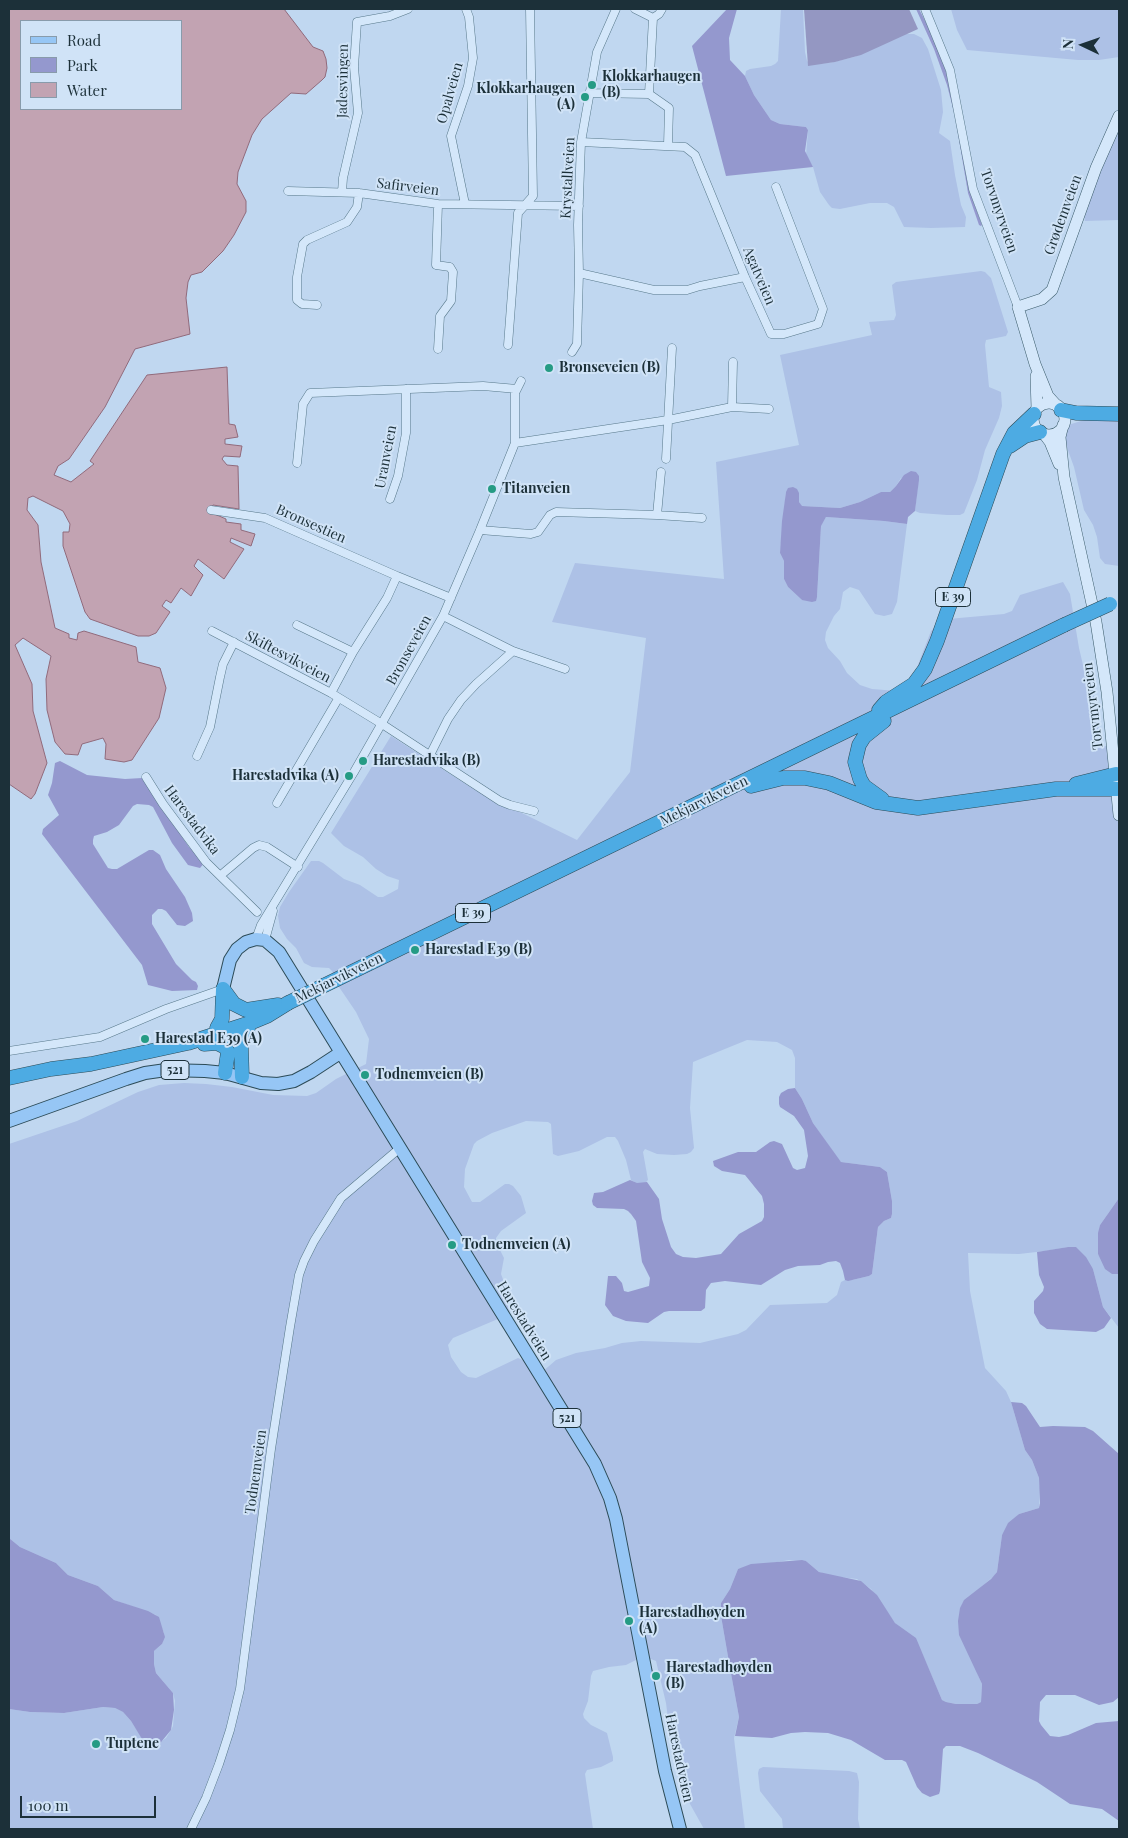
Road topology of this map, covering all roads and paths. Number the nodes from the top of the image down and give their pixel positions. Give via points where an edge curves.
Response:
1 (408, 9) edge
2 (466, 9) edge
3 (530, 9) edge
4 (616, 9) edge
5 (635, 9) edge
6 (662, 9) edge
7 (925, 9) edge
8 (653, 18) junction
9 (589, 93) junction
10 (649, 94) junction
11 (1119, 116) edge
12 (582, 142) junction
13 (668, 146) junction
14 (776, 187) dead end
15 (288, 191) dead end
16 (342, 192) junction
17 (359, 193) junction
18 (438, 204) junction
19 (465, 204) junction
20 (525, 206) junction
21 (580, 206) junction
22 (579, 273) junction
23 (745, 277) junction
24 (317, 305) dead end
25 (1018, 307) junction
26 (508, 345) dead end
27 (672, 348) dead end
28 (438, 350) dead end
29 (572, 352) dead end
30 (733, 362) dead end
31 (1034, 364) junction
32 (406, 389) junction
33 (732, 407) junction
34 (1059, 408) junction
35 (769, 409) dead end
36 (1035, 411) junction
37 (1119, 414) edge
38 (668, 420) junction
39 (1063, 425) junction
40 (1042, 433) junction
41 (514, 443) junction
42 (1003, 454) junction
43 (666, 459) dead end
44 (297, 463) dead end
45 (661, 472) dead end
46 (1064, 477) junction
47 (390, 500) dead end
48 (211, 510) dead end
49 (657, 515) junction
50 (702, 518) dead end
51 (480, 530) junction
52 (397, 576) junction
53 (451, 598) junction
54 (1115, 602) edge
55 (443, 616) junction
56 (297, 625) dead end
57 (212, 631) dead end
58 (234, 642) junction
59 (513, 651) junction
60 (353, 652) junction
61 (565, 669) dead end
62 (331, 693) junction
63 (338, 699) junction
64 (899, 706) junction
65 (873, 719) junction
66 (382, 724) junction
67 (430, 755) junction
68 (197, 756) dead end
69 (1116, 774) junction
70 (146, 777) dead end
71 (1056, 789) junction
72 (1117, 789) junction
73 (716, 795) junction
74 (277, 803) dead end
75 (899, 806) junction
76 (534, 811) dead end
77 (1119, 815) edge
78 (298, 867) junction
79 (221, 875) junction
80 (257, 912) dead end
81 (261, 940) junction
82 (223, 989) junction
83 (283, 1004) junction
84 (250, 1023) junction
85 (220, 1030) junction
86 (188, 1043) junction
87 (9, 1051) edge
88 (340, 1053) junction
89 (51, 1069) junction
90 (225, 1073) junction
91 (242, 1077) junction
92 (9, 1078) edge
93 (9, 1121) edge
94 (400, 1148) junction
95 (192, 1829) edge
96 (680, 1829) edge

1 - 16 street, Jadesvingen via 357,22 354,67 358,113
2 - 19 street, Opalveien via 473,58 468,86 451,136
3 - 20 street via 533,196
4 - 9 street, Krystallveien via 597,52
5 - 8 street
6 - 8 street
7 - 25 street, Torvmyrveien via 950,70 973,189
8 - 10 street
9 - 10 street
9 - 12 street, Krystallveien
10 - 13 street via 669,108
11 - 25 main road, Grødemveien via 1096,168 1052,290 1042,299
12 - 13 street, Agatveien
12 - 21 street, Krystallveien
13 - 23 street, Agatveien via 684,147 695,155
14 - 23 street, Agatveien via 823,309 818,324 784,334 771,334
15 - 16 street, Safirveien
16 - 17 street, Safirveien
17 - 18 street, Safirveien
17 - 24 street via 357,206 347,222 303,244 297,300 302,304
18 - 19 street, Safirveien
18 - 28 street via 436,265 450,267 453,272 451,301 440,316
19 - 20 street, Safirveien
20 - 21 street, Safirveien
20 - 26 street via 518,212
21 - 22 street, Krystallveien
22 - 23 street via 654,290 687,290
22 - 29 street, Krystallveien via 577,344
25 - 31 main road, Torvmyrveien
27 - 38 street
30 - 33 street
31 - 34 main road, Torvmyrveien via 1048,396
31 - 36 main road, Torvmyrveien
32 - 41 street, Bronseveien via 519,385
32 - 44 street, Bronseveien via 310,393 303,404
32 - 47 street, Uranveien via 406,433
33 - 35 street
33 - 38 street
34 - 36 main road via 1044,404
34 - 37 highway via 1076,414
34 - 39 main road
36 - 40 main road via 1034,424
36 - 42 highway, E 39 via 1014,433
38 - 41 street
38 - 43 street
39 - 40 main road via 1057,432
39 - 46 main road, Torvmyrveien via 1060,437
40 - 42 highway, E 39 via 1024,436
40 - 46 main road, Torvmyrveien via 1050,442
41 - 51 street, Bronseveien
42 - 65 highway, E 39 via 928,664 914,684 886,702
45 - 49 street
46 - 69 main road, Torvmyrveien via 1096,622
48 - 52 street, Bronsestien via 265,518
49 - 50 street
49 - 51 street via 556,512 538,532 531,534
51 - 53 street, Bronseveien
52 - 53 street, Bronsestien
52 - 60 street, Skiftesvikveien
53 - 55 street, Bronseveien
54 - 64 highway, Mekjarvikveien / E 39, bridge
55 - 59 street
55 - 66 street, Bronseveien
56 - 60 street
57 - 58 street, Skiftesvikveien
58 - 62 street, Skiftesvikveien
58 - 68 street, Skiftesvikveien via 223,664 210,727
59 - 61 street
59 - 67 street via 461,700
60 - 62 street, Skiftesvikveien
62 - 63 street, Skiftesvikveien
63 - 66 street, Skiftesvikveien
63 - 74 street, Skiftesvikveien
64 - 65 highway, Mekjarvikveien / E 39
64 - 75 highway, E 39 via 864,737 855,762 864,786
65 - 73 highway, Mekjarvikveien / E 39
66 - 67 street, Skiftesvikveien
66 - 78 street, Bronseveien
67 - 76 street, Skiftesvikveien via 500,801
69 - 71 highway, E 39
69 - 72 main road, Torvmyrveien
70 - 79 street, Harestadvika via 206,862
71 - 72 highway, E 39
71 - 75 highway, E 39 via 931,807
72 - 77 main road, Torvmyrveien
73 - 75 highway, E 39 via 769,780 795,778 828,783 876,802
73 - 83 highway, Mekjarvikveien / E 39, bridge
78 - 79 street, Harestadvika via 259,845
78 - 81 street, Bronseveien via 275,905
79 - 80 street, Harestadvika
81 - 82 main road via 246,942 233,954
81 - 88 main road, Harestadveien / 521 via 279,952
82 - 83 highway, E 39 via 234,1004 246,1010
82 - 85 highway
82 - 87 street via 100,1037
83 - 84 highway, Mekjarvikveien / E 39
83 - 85 highway, Mekjarvikveien / E 39
84 - 85 highway, Mekjarvikveien / E 39
84 - 91 highway via 242,1045
85 - 86 highway, E 39
85 - 89 highway, E 39 via 88,1056
86 - 89 highway, E 39 via 91,1064
86 - 90 highway, E 39 via 222,1044 228,1052
88 - 91 main road, 521 via 294,1082 261,1083
88 - 94 main road, Harestadveien / 521
89 - 92 highway, E 39
90 - 91 main road, 521
90 - 93 main road, 521 via 187,1070 126,1078
94 - 95 street, Todnemveien via 341,1198 314,1241 299,1275 271,1450 240,1689 219,1764
94 - 96 main road, Harestadveien / 521 via 604,1483 621,1542 665,1771

